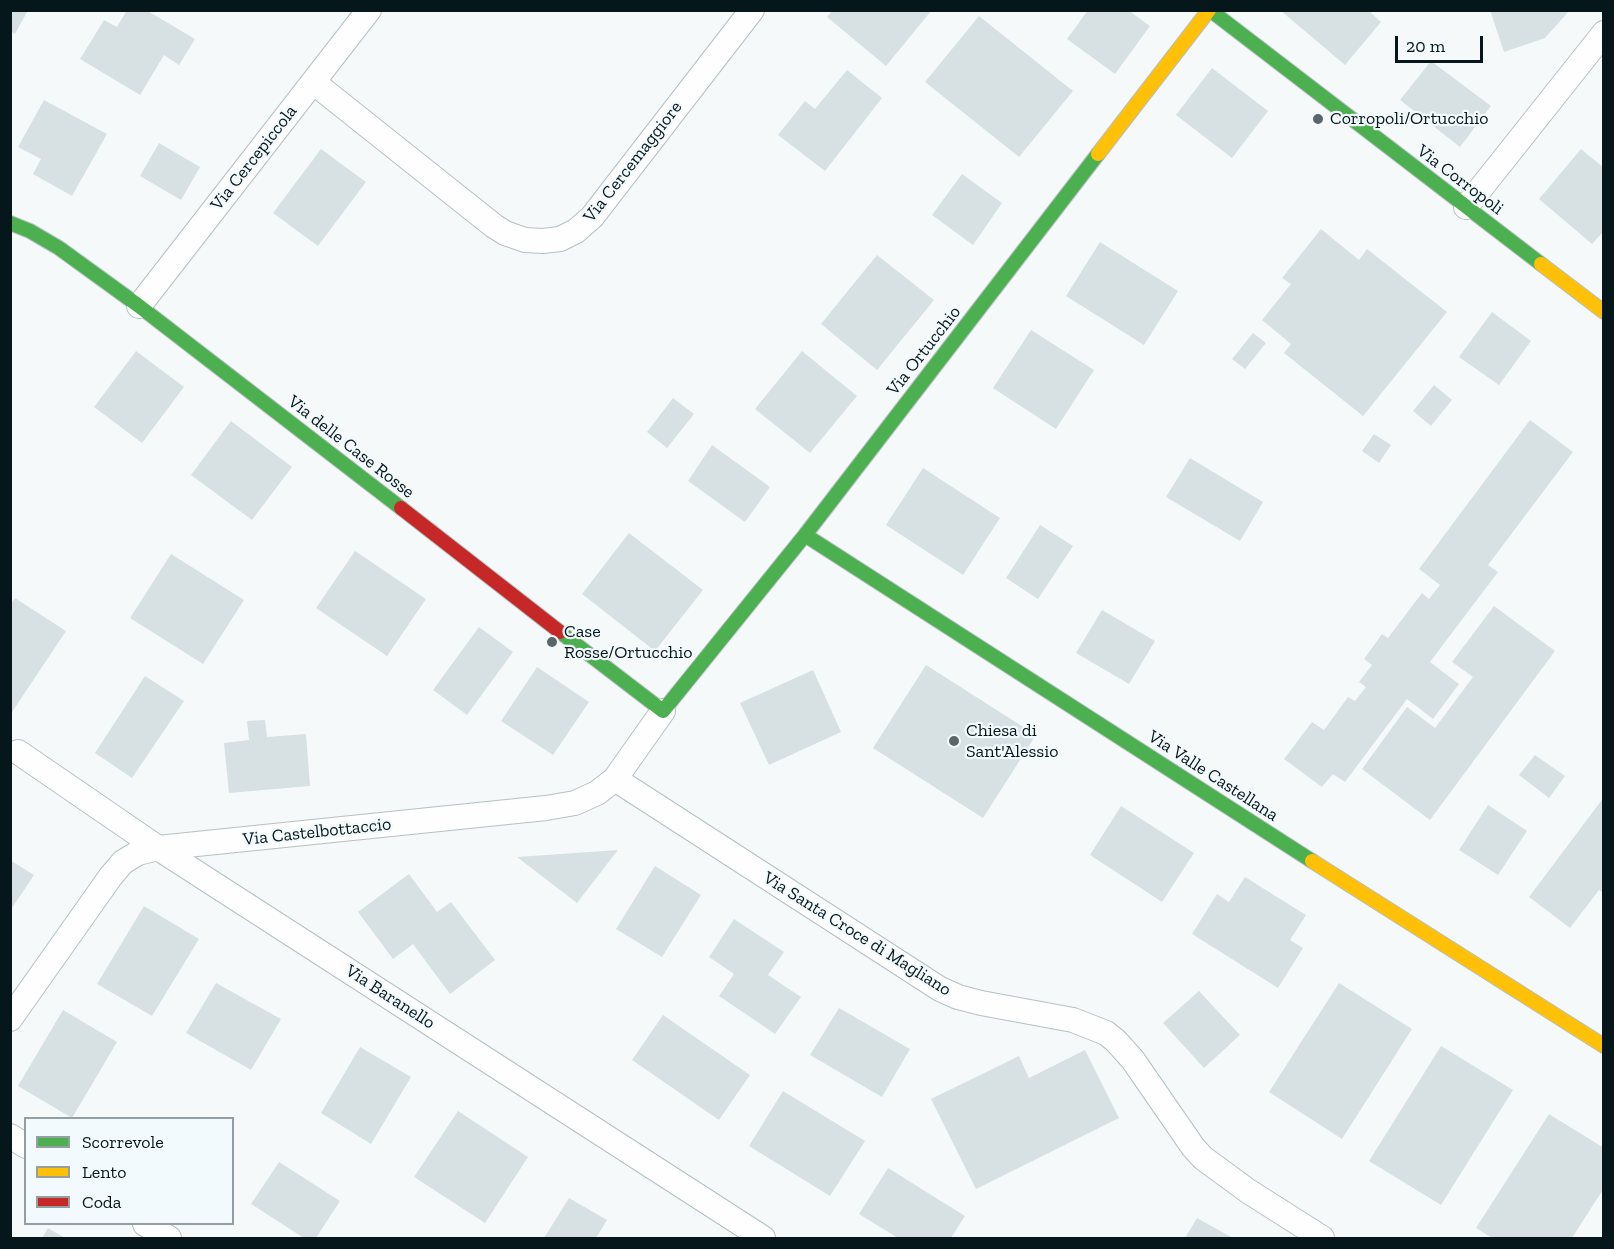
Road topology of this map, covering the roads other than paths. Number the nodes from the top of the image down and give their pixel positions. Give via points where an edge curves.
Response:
1 (369, 10) edge
2 (752, 10) edge
3 (1209, 10) edge
4 (1604, 33) edge
5 (313, 82) junction
6 (1466, 207) junction
7 (10, 223) edge
8 (139, 306) junction
9 (1604, 312) edge
10 (805, 535) junction
11 (663, 711) junction
12 (18, 752) dead end
13 (615, 779) junction
14 (158, 848) junction
15 (10, 1018) edge
16 (1604, 1046) edge
17 (10, 1136) edge
18 (24, 1145) edge
19 (147, 1225) edge
20 (169, 1239) edge
21 (763, 1239) edge
22 (1322, 1239) edge

1 - 5 street, Via Cercepiccola
2 - 5 street, Via Cercemaggiore via 592,217 560,239 525,240 494,226
3 - 6 street, Via Corropoli
3 - 10 street, Via Ortucchio
4 - 6 street
5 - 8 street, Via Cercepiccola
6 - 9 street, Via Corropoli
7 - 8 street, Via delle Case Rosse via 59,248
8 - 11 street, Via delle Case Rosse
10 - 11 street, Via Ortucchio
10 - 16 street, Via Valle Castellana
11 - 13 street, Via Castelbottaccio
12 - 14 street, Via Baranello
13 - 14 street, Via Castelbottaccio via 586,800 546,808
13 - 22 street, Via Santa Croce di Magliano via 940,989 967,1000 1073,1020 1106,1033 1133,1060 1203,1158
14 - 15 street, Via Castelbottaccio via 138,853 117,868
14 - 21 street, Via Baranello
17 - 18 street
19 - 20 street

